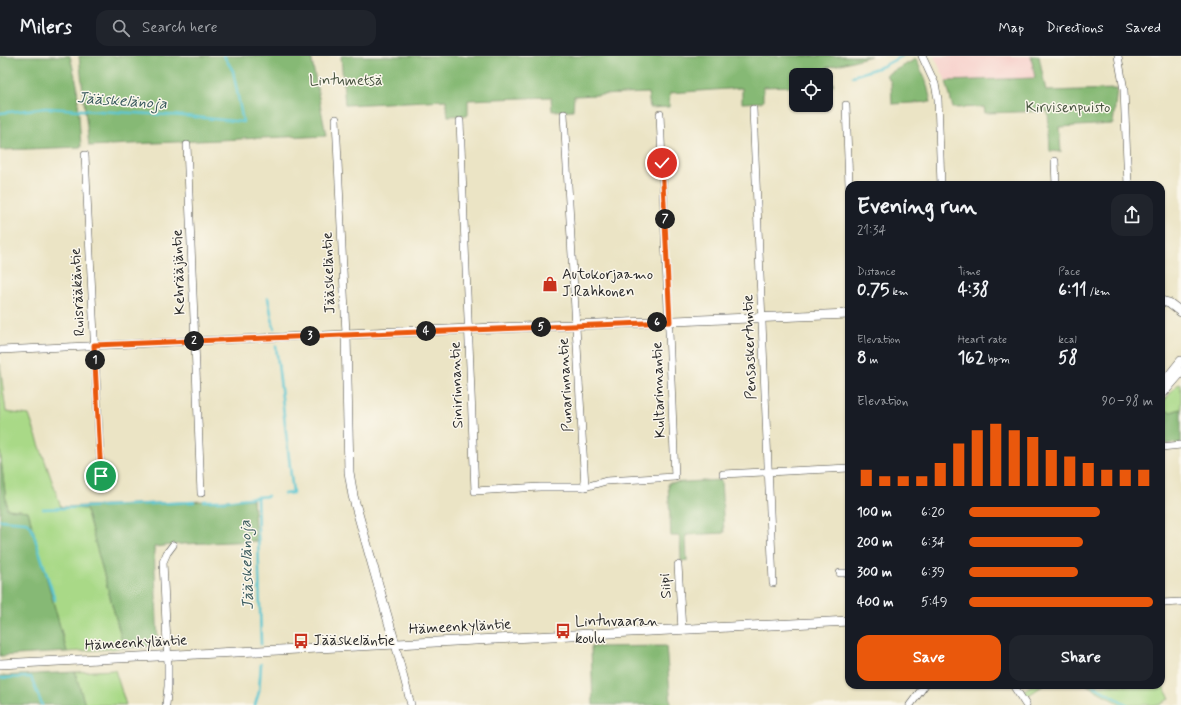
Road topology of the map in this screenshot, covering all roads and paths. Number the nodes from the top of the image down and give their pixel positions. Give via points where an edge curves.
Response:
1 (922, 56) edge
2 (1118, 56) edge
3 (846, 105) dead end
4 (753, 109) dead end
5 (564, 114) dead end
6 (660, 114) dead end
7 (336, 119) dead end
8 (460, 121) dead end
9 (187, 145) dead end
10 (85, 155) dead end
11 (1055, 161) dead end
12 (849, 181) edge
13 (941, 181) edge
14 (1056, 181) edge
15 (1128, 181) edge
16 (1165, 302) edge
17 (1181, 312) edge
18 (845, 314) edge
19 (762, 318) junction
20 (670, 322) junction
21 (575, 326) junction
22 (468, 330) junction
23 (346, 334) junction
24 (195, 341) junction
25 (94, 345) junction
26 (0, 350) edge
27 (1181, 361) edge
28 (1179, 372) edge
29 (1165, 383) edge
30 (1165, 390) edge
31 (1181, 445) edge
32 (1165, 447) edge
33 (845, 468) edge
34 (768, 472) junction
35 (723, 474) dead end
36 (101, 476) dead end
37 (585, 487) junction
38 (201, 493) dead end
39 (173, 545) dead end
40 (678, 564) dead end
41 (840, 573) dead end
42 (845, 573) edge
43 (772, 583) dead end
44 (1181, 602) edge
45 (1165, 603) edge
46 (845, 621) edge
47 (682, 630) junction
48 (395, 644) junction
49 (167, 655) junction
50 (0, 664) edge
51 (922, 689) edge
52 (1016, 689) edge
53 (166, 705) edge
54 (411, 705) edge
55 (910, 705) edge
56 (1026, 705) edge

1 - 13 street via 935,84 938,99
2 - 15 street via 1124,90
3 - 12 street
4 - 19 street, Pensaskertuntie
5 - 21 street, Punarinnantie
6 - 20 street, Kultarinnantie
7 - 23 street, Jääskeläntie
8 - 22 street, Sinirinnantie
9 - 24 street, Kehrääjäntie
10 - 25 street, Ruisrääkäntie
11 - 14 street
16 - 17 street
18 - 19 street
19 - 20 street
19 - 34 street, Pensaskertuntie
20 - 21 street
20 - 37 street, Kultarinnantie via 675,477 606,481
21 - 22 street
21 - 37 street, Punarinnantie
22 - 23 street
22 - 37 street, Sinirinnantie via 474,491
23 - 24 street
23 - 48 street, Jääskeläntie via 349,472 353,496
24 - 25 street
24 - 38 street, Kehrääjäntie
25 - 26 street
25 - 36 street, Ruisrääkäntie
27 - 28 street
28 - 29 street
28 - 30 street
31 - 32 street
33 - 34 street
34 - 35 street
34 - 43 street, Pensaskertuntie
39 - 49 street via 163,562
40 - 47 street, Siipi
41 - 42 street
44 - 45 street
46 - 47 street, Hämeenkyläntie
47 - 48 street, Hämeenkyläntie
48 - 49 street, Hämeenkyläntie
48 - 54 street, Jääskeläntie
49 - 50 street, Hämeenkyläntie
49 - 53 street
51 - 55 street
52 - 56 street

